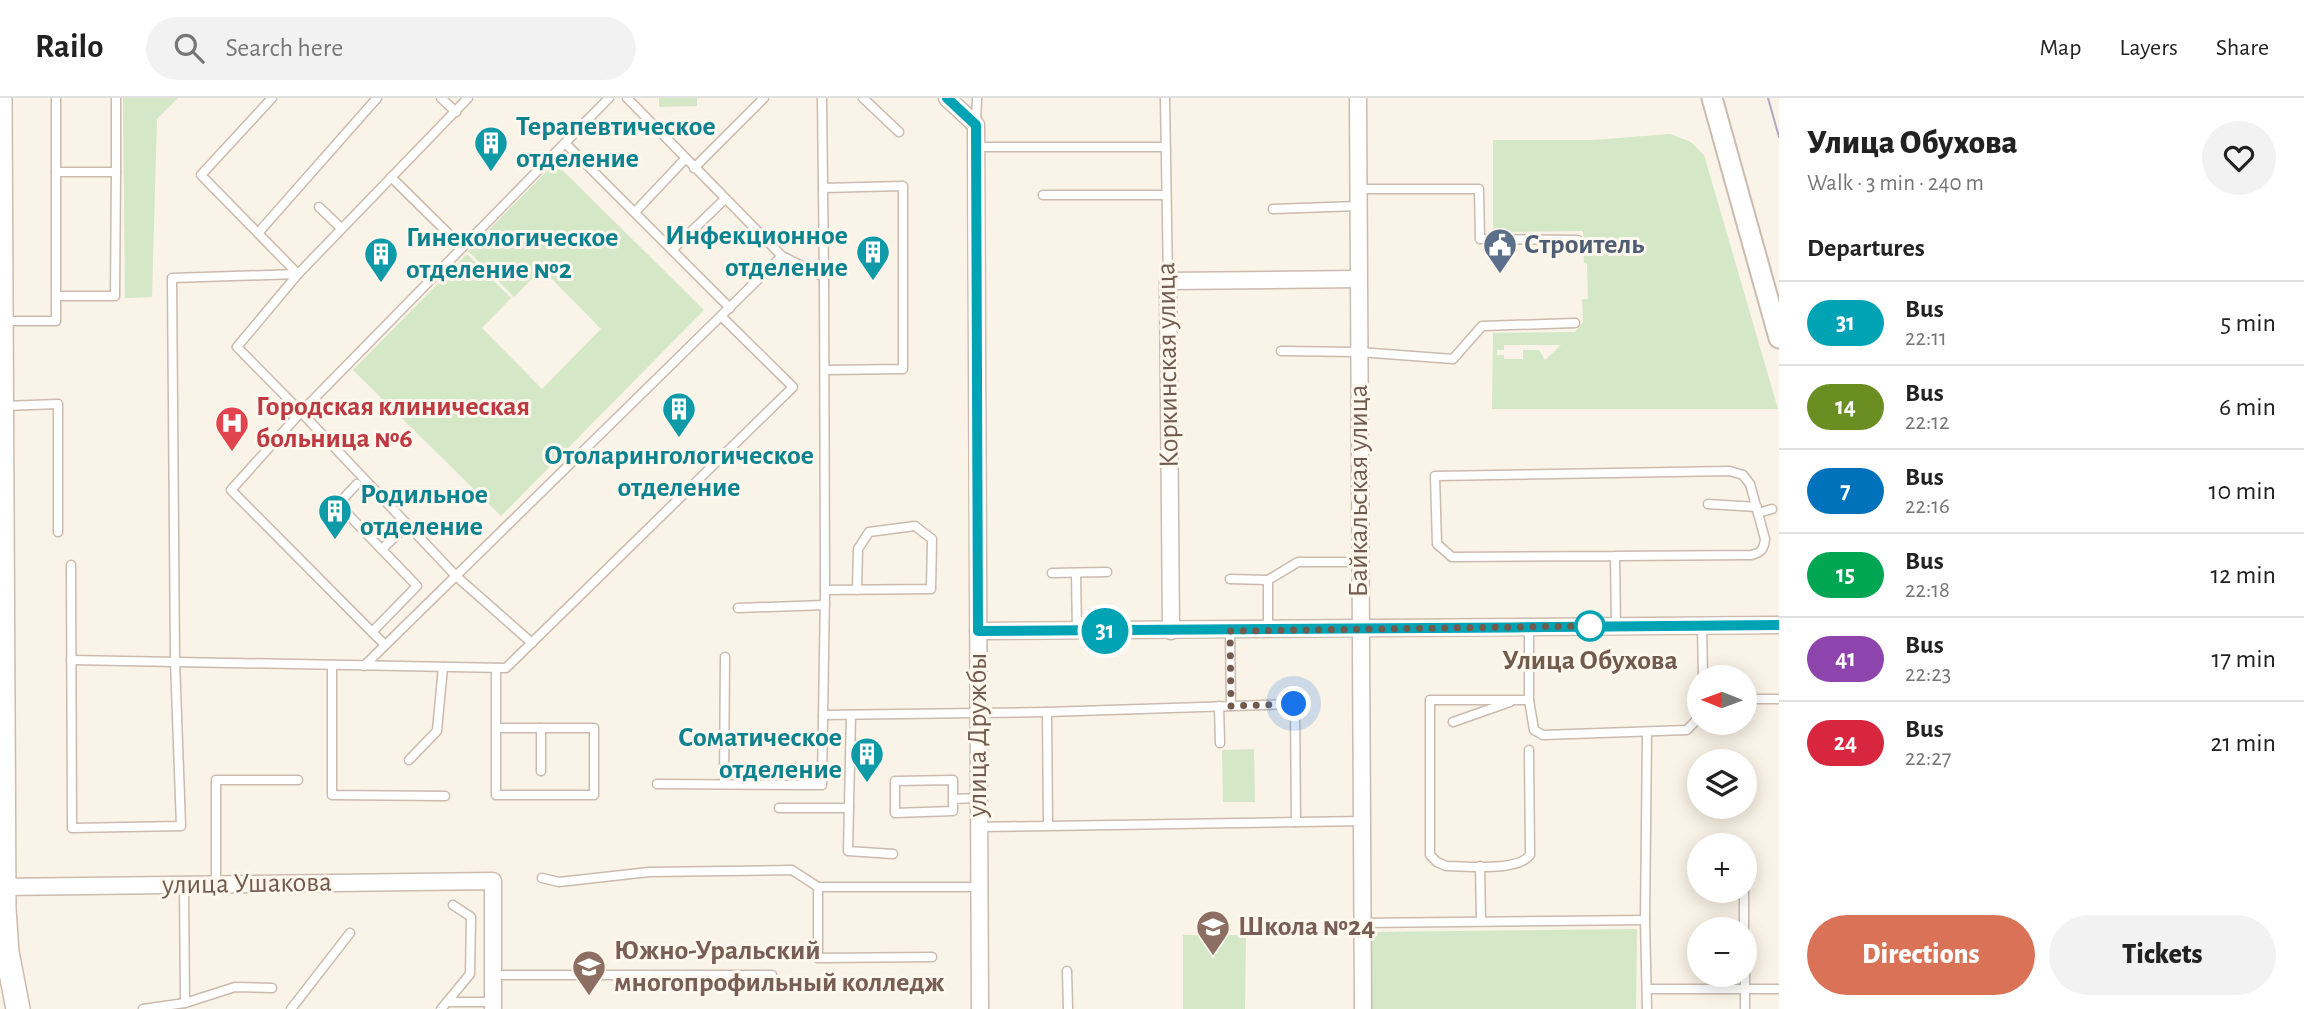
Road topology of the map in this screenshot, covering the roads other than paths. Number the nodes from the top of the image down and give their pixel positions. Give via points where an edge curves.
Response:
1 (1, 98) edge
2 (56, 98) edge
3 (116, 98) edge
4 (272, 98) edge
5 (377, 98) edge
6 (441, 98) edge
7 (468, 98) edge
8 (609, 98) edge
9 (627, 98) edge
10 (764, 98) edge
11 (822, 98) edge
12 (863, 98) edge
13 (947, 98) edge
14 (977, 98) edge
15 (1165, 98) edge
16 (1358, 98) edge
17 (1712, 98) edge
18 (456, 112) junction
19 (976, 125) junction
20 (899, 132) dead end
21 (565, 143) junction
22 (1165, 146) junction
23 (976, 147) junction
24 (685, 159) junction
25 (694, 168) junction
26 (56, 172) junction
27 (116, 172) junction
28 (391, 177) junction
29 (823, 188) junction
30 (1358, 189) junction
31 (1043, 195) dead end
32 (1166, 195) junction
33 (725, 199) junction
34 (319, 206) dead end
35 (1358, 206) junction
36 (1273, 209) dead end
37 (635, 212) junction
38 (341, 228) junction
39 (258, 233) junction
40 (1578, 240) dead end
41 (462, 247) junction
42 (672, 250) junction
43 (782, 256) junction
44 (298, 274) junction
45 (824, 277) junction
46 (1358, 279) junction
47 (1771, 280) edge
48 (1168, 281) junction
49 (56, 296) junction
50 (730, 307) junction
51 (721, 316) junction
52 (1, 321) edge
53 (1575, 323) dead end
54 (1779, 338) edge
55 (1281, 351) dead end
56 (1359, 352) junction
57 (825, 370) junction
58 (0, 407) edge
59 (301, 412) junction
60 (357, 484) dead end
61 (1708, 504) dead end
62 (1772, 509) dead end
63 (1758, 510) junction
64 (407, 525) junction
65 (58, 532) dead end
66 (382, 549) junction
67 (1615, 556) junction
68 (1359, 562) junction
69 (71, 565) dead end
70 (1107, 572) dead end
71 (1052, 573) dead end
72 (1076, 573) junction
73 (456, 576) junction
74 (1230, 579) dead end
75 (1268, 580) junction
76 (825, 590) junction
77 (857, 590) junction
78 (825, 605) junction
79 (738, 608) dead end
80 (1779, 625) edge
81 (1616, 626) junction
82 (1702, 626) junction
83 (1529, 627) junction
84 (1360, 628) junction
85 (978, 631) junction
86 (1077, 631) junction
87 (1171, 631) junction
88 (1230, 631) junction
89 (1268, 631) junction
90 (372, 632) junction
91 (532, 643) junction
92 (385, 645) junction
93 (725, 657) dead end
94 (71, 660) junction
95 (175, 661) junction
96 (332, 665) junction
97 (1703, 665) edge
98 (364, 666) junction
99 (443, 667) junction
100 (496, 668) junction
101 (1757, 699) edge
102 (1779, 699) edge
103 (1517, 700) junction
104 (1529, 700) junction
105 (1219, 706) junction
106 (1231, 706) junction
107 (1047, 712) junction
108 (978, 713) junction
109 (823, 715) junction
110 (851, 715) junction
111 (1453, 722) dead end
112 (496, 728) junction
113 (541, 728) junction
114 (1687, 730) edge
115 (1647, 732) junction
116 (1220, 743) dead end
117 (1529, 750) dead end
118 (409, 760) dead end
119 (541, 771) dead end
120 (298, 780) dead end
121 (657, 784) dead end
122 (724, 785) junction
123 (445, 796) dead end
124 (978, 798) junction
125 (953, 799) junction
126 (779, 808) dead end
127 (849, 808) junction
128 (1362, 821) junction
129 (1296, 822) junction
130 (1048, 825) junction
131 (978, 827) junction
132 (893, 854) dead end
133 (1480, 866) junction
134 (542, 878) dead end
135 (216, 884) junction
136 (184, 885) junction
137 (2, 887) edge
138 (818, 887) junction
139 (979, 887) junction
140 (453, 905) dead end
141 (1481, 920) junction
142 (1645, 920) junction
143 (1362, 923) junction
144 (350, 933) dead end
145 (932, 957) dead end
146 (1067, 971) dead end
147 (493, 975) junction
148 (772, 975) dead end
149 (272, 988) dead end
150 (1647, 989) junction
151 (1745, 989) junction
152 (1779, 989) edge
153 (185, 1003) junction
154 (493, 1005) edge
155 (444, 1006) edge
156 (18, 1009) edge
157 (143, 1009) edge
158 (291, 1009) edge
159 (980, 1009) edge
160 (1068, 1009) edge
161 (1363, 1009) edge
162 (1647, 1009) edge
163 (1745, 1009) edge

1 - 52 main road
2 - 26 lane
3 - 27 lane
4 - 39 lane via 201,175
5 - 39 lane
6 - 18 lane
7 - 18 lane
8 - 21 lane
9 - 24 lane
10 - 25 lane
11 - 29 lane
12 - 20 lane
13 - 19 street
14 - 19 lane, улица Дружбы
15 - 22 lane, Коркинская улица
16 - 30 street, Байкальская улица
17 - 47 street
18 - 28 lane
19 - 23 street, улица Дружбы
21 - 37 lane
21 - 41 lane
22 - 23 lane
22 - 32 lane, Коркинская улица
23 - 85 street, улица Дружбы
24 - 25 lane
24 - 37 lane
25 - 33 lane
26 - 27 lane
26 - 49 lane
27 - 49 lane via 115,296
28 - 38 lane
28 - 41 lane
29 - 45 lane
29 - 57 lane via 903,186 903,369
30 - 35 street, Байкальская улица
30 - 40 lane via 1479,190 1480,239
31 - 32 lane
32 - 48 lane, Коркинская улица
33 - 42 lane
33 - 43 lane
34 - 38 lane
35 - 36 lane
35 - 46 street, Байкальская улица
37 - 42 lane
38 - 44 lane
39 - 44 lane
41 - 59 lane
42 - 50 lane
43 - 45 lane
43 - 50 lane
44 - 59 lane via 237,347
44 - 95 lane via 172,278
45 - 57 lane
46 - 48 street
46 - 56 street, Байкальская улица
47 - 54 street
48 - 87 street, Коркинская улица
49 - 52 lane via 56,321
50 - 51 lane
51 - 73 lane
51 - 91 lane via 793,387
52 - 58 main road
53 - 56 lane via 1482,326 1453,359
55 - 56 lane
56 - 68 street, Байкальская улица
57 - 76 lane
58 - 65 lane via 58,404
58 - 137 main road
59 - 64 lane
59 - 90 lane via 231,490
60 - 66 lane via 338,504
61 - 63 lane
62 - 63 lane
63 - 67 lane via 1765,539 1756,554
63 - 67 lane via 1750,484 1743,475 1730,471 1435,476 1437,544 1452,557
64 - 66 lane
64 - 73 lane
66 - 90 lane via 418,586
67 - 81 lane
68 - 75 lane via 1298,562
68 - 84 street, Байкальская улица
69 - 94 lane
70 - 72 lane
71 - 72 lane
72 - 86 lane
73 - 91 lane
73 - 92 lane
74 - 75 lane
75 - 89 lane
76 - 77 lane
76 - 78 lane
77 - 77 lane via 931,589 932,539 915,526 869,532 858,549
78 - 79 lane
78 - 109 lane
80 - 82 street
81 - 82 street
81 - 83 street
82 - 97 lane
83 - 84 street
83 - 104 lane
84 - 89 street
84 - 128 street, Байкальская улица
85 - 86 street
85 - 108 street, улица Дружбы
86 - 87 street
87 - 88 street
88 - 89 street
88 - 106 lane
90 - 92 lane
91 - 100 lane via 506,668
92 - 98 lane
93 - 122 lane
94 - 95 lane
94 - 95 lane via 72,828 181,826
95 - 96 lane
96 - 98 lane
96 - 123 lane via 332,795
98 - 99 lane
99 - 100 lane
99 - 118 lane via 437,731
100 - 112 lane
101 - 102 lane
103 - 104 lane
103 - 111 lane
103 - 133 lane via 1430,700 1430,855 1446,866
104 - 115 lane via 1534,730 1543,735
105 - 106 lane
105 - 107 lane
105 - 116 lane
106 - 129 lane via 1294,704
107 - 108 lane
107 - 130 lane
108 - 110 lane
108 - 124 street, улица Дружбы
109 - 110 lane
109 - 122 lane via 822,785
110 - 127 lane
112 - 113 lane
112 - 113 lane via 496,795 594,795 594,728
113 - 119 lane
114 - 115 lane
115 - 142 lane
117 - 133 lane via 1530,855 1525,862 1511,866
120 - 135 lane via 216,780
121 - 122 lane
124 - 125 lane
124 - 131 street, улица Дружбы
125 - 125 lane via 953,780 895,781 895,813 953,811
126 - 127 lane
127 - 132 lane via 848,851
128 - 129 lane
128 - 143 street, Байкальская улица
129 - 130 lane
130 - 131 lane
131 - 139 street, улица Дружбы
133 - 141 lane
134 - 138 lane via 559,882 649,872 792,870
135 - 136 street, улица Ушакова
135 - 147 street, улица Ушакова via 493,881
136 - 137 street, улица Ушакова
136 - 153 lane
137 - 156 main road
138 - 139 lane
138 - 145 lane via 818,958
139 - 159 street, улица Дружбы
140 - 155 lane via 471,917 470,974
141 - 142 lane
141 - 143 lane
142 - 150 lane
143 - 161 street, Байкальская улица
144 - 158 lane
146 - 160 lane
147 - 148 lane
147 - 154 street
149 - 153 lane via 235,988
150 - 151 lane
150 - 162 lane
151 - 152 lane
151 - 163 lane
153 - 157 lane
154 - 155 lane

